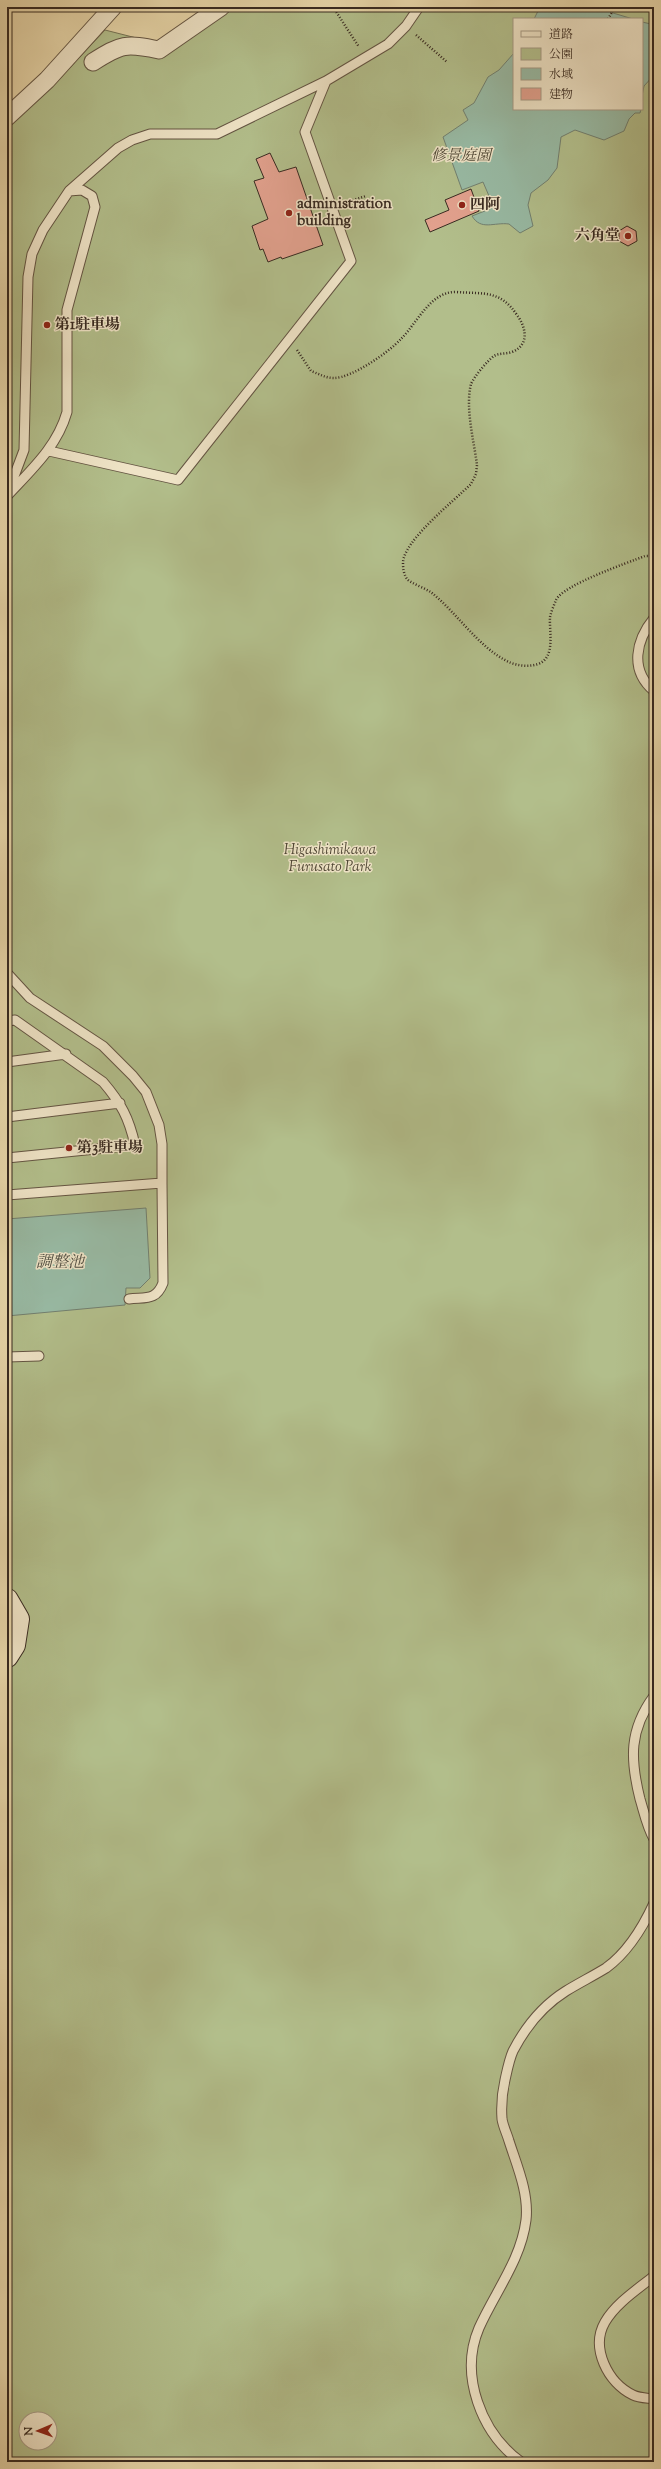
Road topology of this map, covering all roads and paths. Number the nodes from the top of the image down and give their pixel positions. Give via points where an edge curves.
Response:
1 (113, 7) edge
2 (221, 7) edge
3 (333, 7) edge
4 (419, 7) edge
5 (615, 7) edge
6 (609, 18) edge
7 (406, 26) junction
8 (365, 58) junction
9 (93, 62) dead end
10 (447, 62) dead end
11 (326, 81) junction
12 (7, 117) edge
13 (69, 191) junction
14 (366, 196) dead end
15 (332, 208) junction
16 (290, 340) junction
17 (50, 451) junction
18 (7, 496) edge
19 (654, 556) edge
20 (654, 618) edge
21 (654, 691) edge
22 (7, 973) edge
23 (7, 1021) edge
24 (66, 1054) junction
25 (7, 1062) edge
26 (120, 1103) junction
27 (7, 1117) edge
28 (7, 1158) edge
29 (162, 1183) junction
30 (7, 1195) edge
31 (129, 1298) dead end
32 (38, 1356) dead end
33 (7, 1357) edge
34 (7, 1600) edge
35 (7, 1656) edge
36 (654, 1696) edge
37 (654, 1839) edge
38 (654, 1902) edge
39 (654, 2276) edge
40 (654, 2399) edge
41 (521, 2462) edge

1 - 12 street via 47,80
2 - 9 street via 158,50 136,45 117,47
3 - 8 path
4 - 7 lane
5 - 6 path
7 - 8 lane via 388,44
7 - 10 path
8 - 11 lane
11 - 13 lane via 217,134 150,134 132,140 118,148
11 - 15 lane via 305,132
13 - 17 lane via 82,190 92,196 95,207 67,310 67,412 63,427
13 - 18 lane via 43,230 31,262 26,296 24,450
14 - 15 path
15 - 16 lane via 351,261
16 - 17 lane via 178,480
16 - 19 path via 311,371 336,378 352,372 400,340 442,294 454,292 494,295 505,300 524,325 526,337 523,342 513,351 494,356 472,383 468,400 477,465 471,484 413,542 403,561 408,580 432,593 496,655 525,666 540,663 547,658 550,647 550,615 557,598 585,580 645,556
17 - 18 lane
20 - 21 lane via 643,631 637,650 638,670
22 - 29 lane via 30,998 103,1046 146,1092 159,1125 162,1144
23 - 24 lane via 15,1020
24 - 25 lane
24 - 26 lane via 102,1082
26 - 27 lane
26 - 28 lane via 129,1118 135,1145
29 - 30 lane
29 - 31 lane via 163,1283 159,1293 154,1296
32 - 33 lane
34 - 35 main road via 18,1619 14,1645
36 - 37 lane via 643,1711 632,1751 644,1815
38 - 41 lane via 643,1925 626,1949 606,1967 548,2003 534,2018 512,2052 506,2074 502,2096 502,2120 526,2197 526,2220 513,2263 479,2329 472,2383 479,2409 494,2435
39 - 40 lane via 613,2311 604,2323 600,2339 600,2356 617,2384 634,2396

